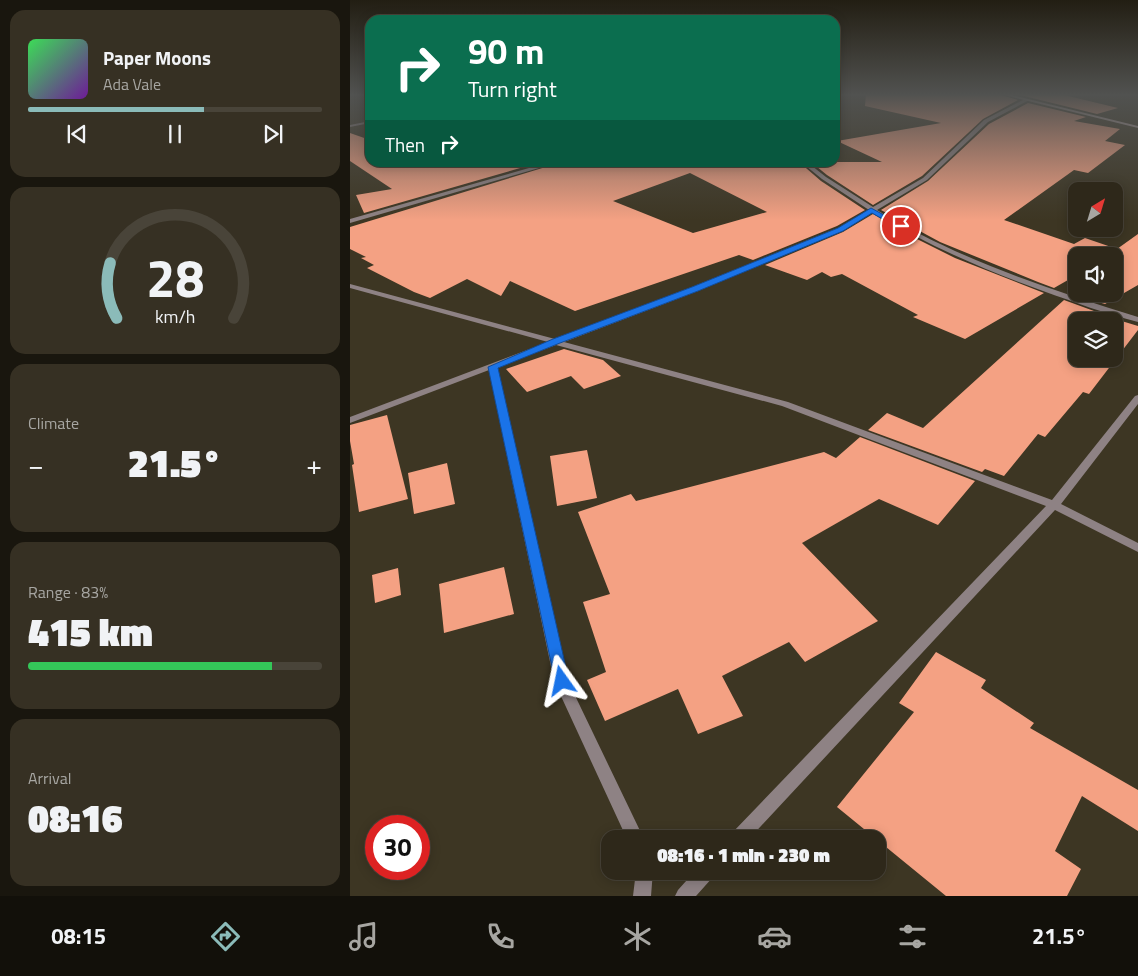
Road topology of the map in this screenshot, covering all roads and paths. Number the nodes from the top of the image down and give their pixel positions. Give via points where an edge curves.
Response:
1 (970, 136) edge
2 (541, 167) edge
3 (810, 167) edge
4 (538, 168) joint
5 (871, 210) junction
6 (350, 221) edge
7 (350, 286) edge
8 (1138, 320) edge
9 (556, 341) junction
10 (493, 367) junction
11 (1138, 398) edge
12 (350, 420) edge
13 (1054, 505) junction
14 (1138, 548) edge
15 (632, 830) edge
16 (747, 830) edge
17 (644, 880) edge
18 (699, 880) edge
19 (642, 896) edge
20 (684, 896) edge

1 - 5 street via 925,179
2 - 4 street
3 - 5 street
4 - 6 street
5 - 8 street via 915,235 994,270
5 - 9 street via 840,230
7 - 9 street
9 - 10 street
9 - 13 street via 785,404
10 - 12 street
10 - 15 street via 562,681
11 - 13 street
13 - 14 street
13 - 16 street
17 - 19 street
18 - 20 street

